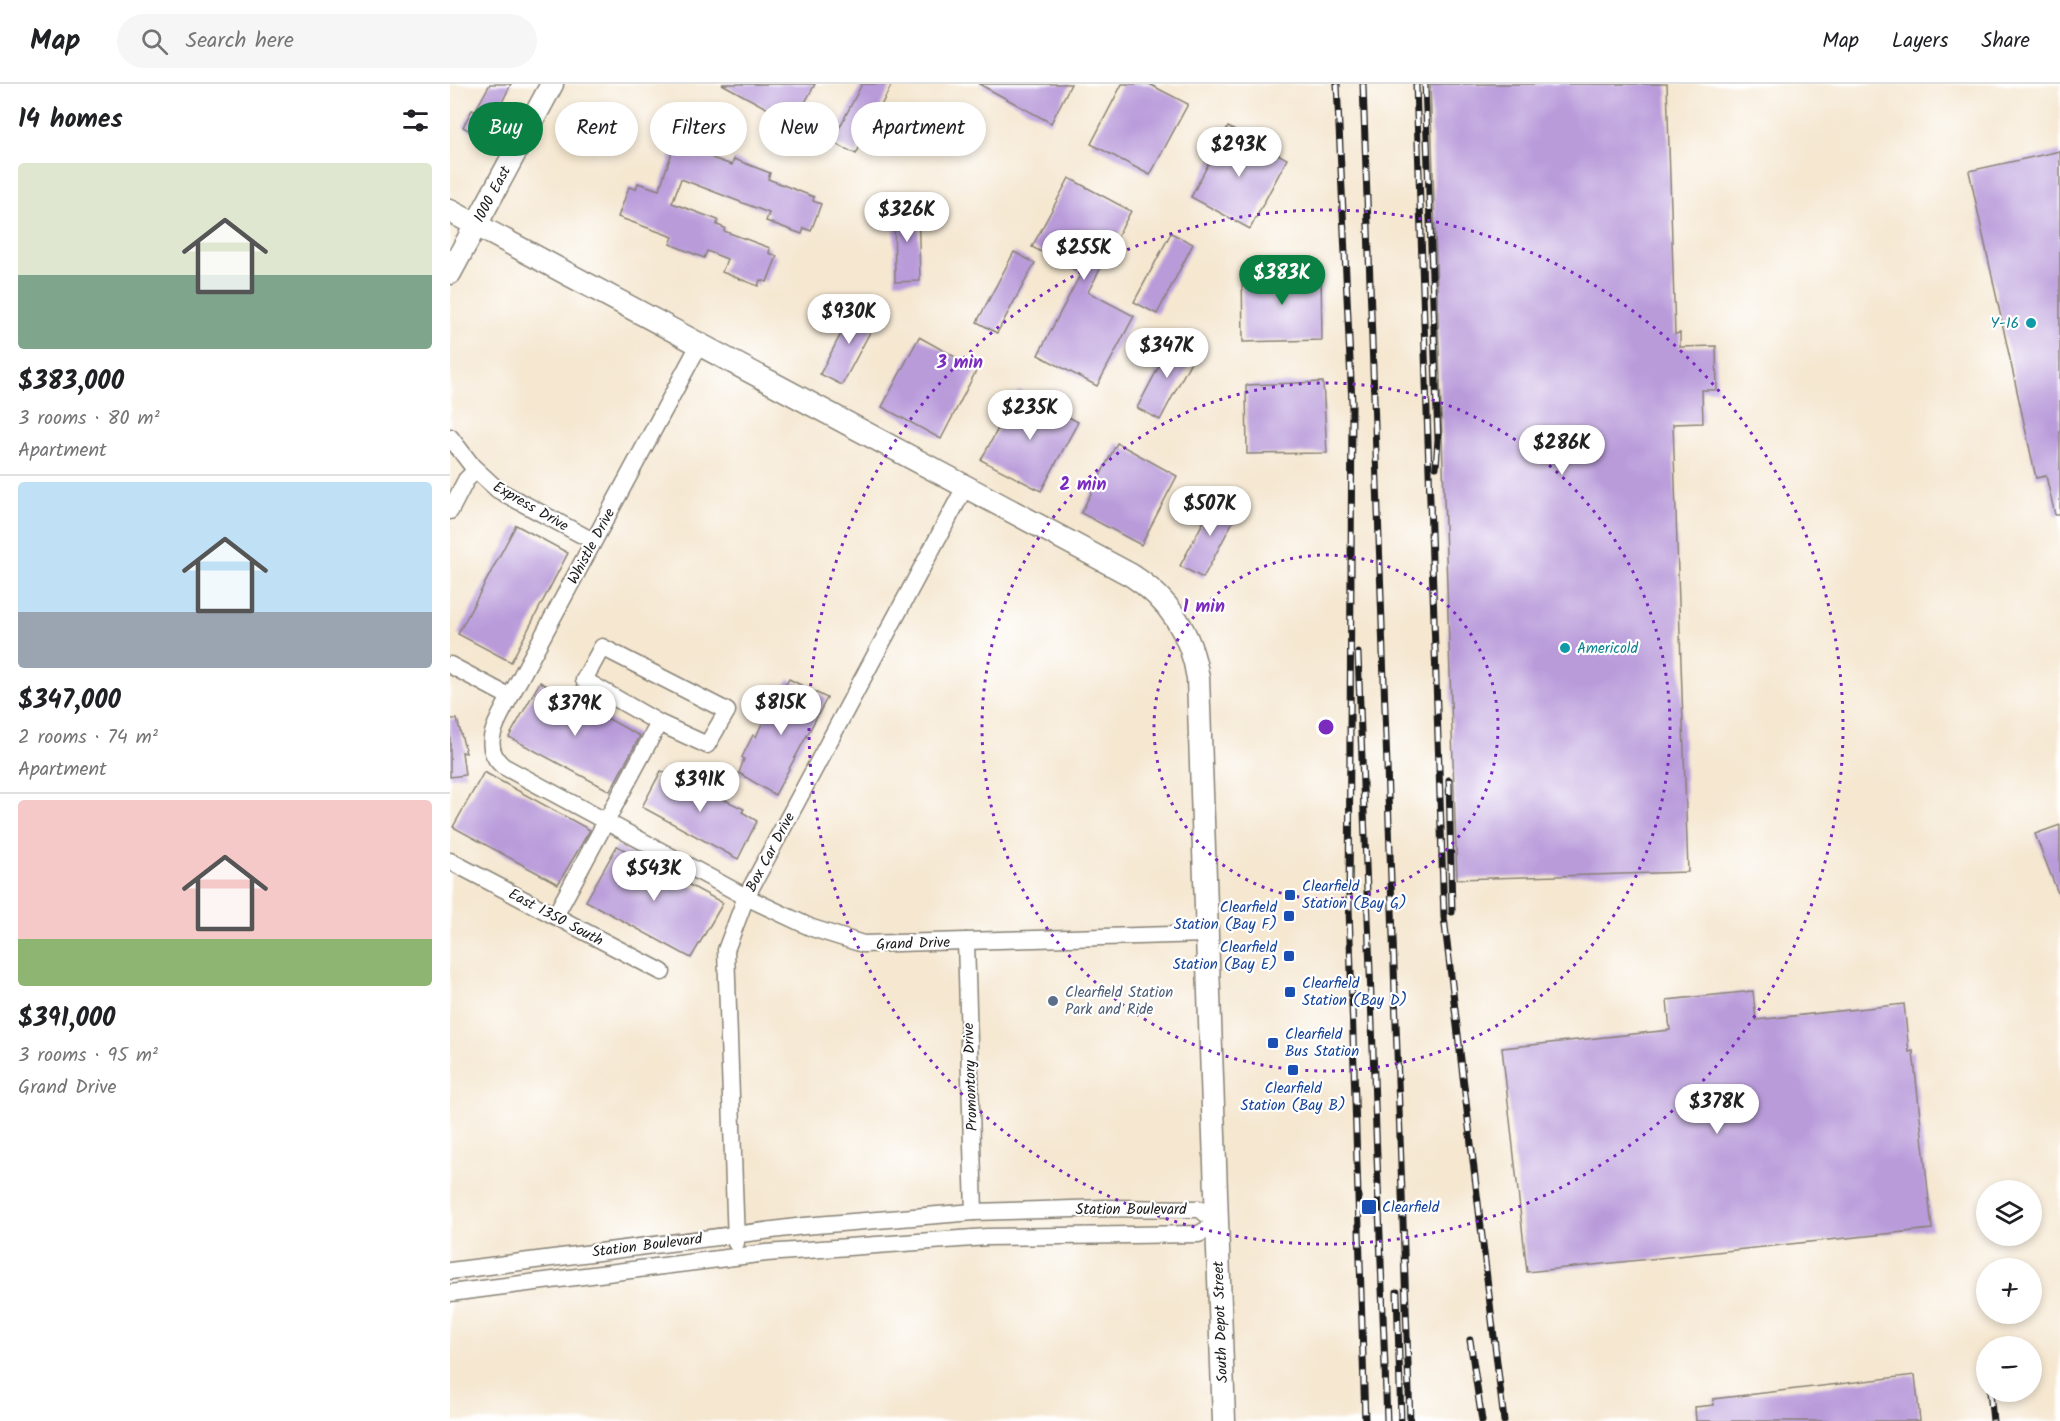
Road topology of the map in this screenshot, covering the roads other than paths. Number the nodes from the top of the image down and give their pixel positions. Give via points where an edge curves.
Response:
1 (552, 84) edge
2 (450, 212) edge
3 (476, 225) junction
4 (450, 273) edge
5 (699, 345) junction
6 (450, 437) edge
7 (476, 470) junction
8 (965, 487) junction
9 (450, 511) edge
10 (593, 542) junction
11 (450, 665) edge
12 (510, 697) junction
13 (660, 723) junction
14 (491, 749) joint
15 (605, 821) junction
16 (450, 861) edge
17 (746, 897) junction
18 (555, 916) junction
19 (1206, 934) junction
20 (966, 941) junction
21 (662, 972) dead end
22 (974, 1212) junction
23 (1217, 1223) junction
24 (736, 1234) junction
25 (736, 1257) junction
26 (450, 1271) edge
27 (450, 1293) edge
28 (1224, 1421) edge

1 - 3 street, 1000 East
2 - 3 street, South Depot Street
3 - 4 street, 1000 East
3 - 5 street, South Depot Street
5 - 8 street, South Depot Street
5 - 10 street, Whistle Drive
6 - 7 street, Express Drive
7 - 9 street via 466,480
7 - 10 street, Express Drive via 498,490
8 - 17 street, Box Car Drive
8 - 19 street, South Depot Street via 1141,581 1168,607 1185,632 1198,678
10 - 12 street, Whistle Drive
11 - 12 street
12 - 14 street, Whistle Drive via 493,731
13 - 13 street via 584,680 602,647 727,711 707,745
13 - 15 street
14 - 15 street, Grand Drive via 503,766
15 - 17 street, Grand Drive
15 - 18 street
16 - 18 street, East 1350 South
17 - 20 street, Grand Drive via 812,928 863,944
17 - 24 street, Box Car Drive via 726,950
18 - 21 street, East 1350 South
19 - 20 street, Grand Drive
19 - 23 street, South Depot Street
20 - 22 street, Promontory Drive
22 - 23 street, Station Boulevard via 1200,1209
22 - 24 street, Station Boulevard
23 - 25 street, Station Boulevard via 1199,1234 987,1237
23 - 28 street, South Depot Street
24 - 25 street, Box Car Drive
24 - 26 street, Station Boulevard
25 - 27 street, Station Boulevard

